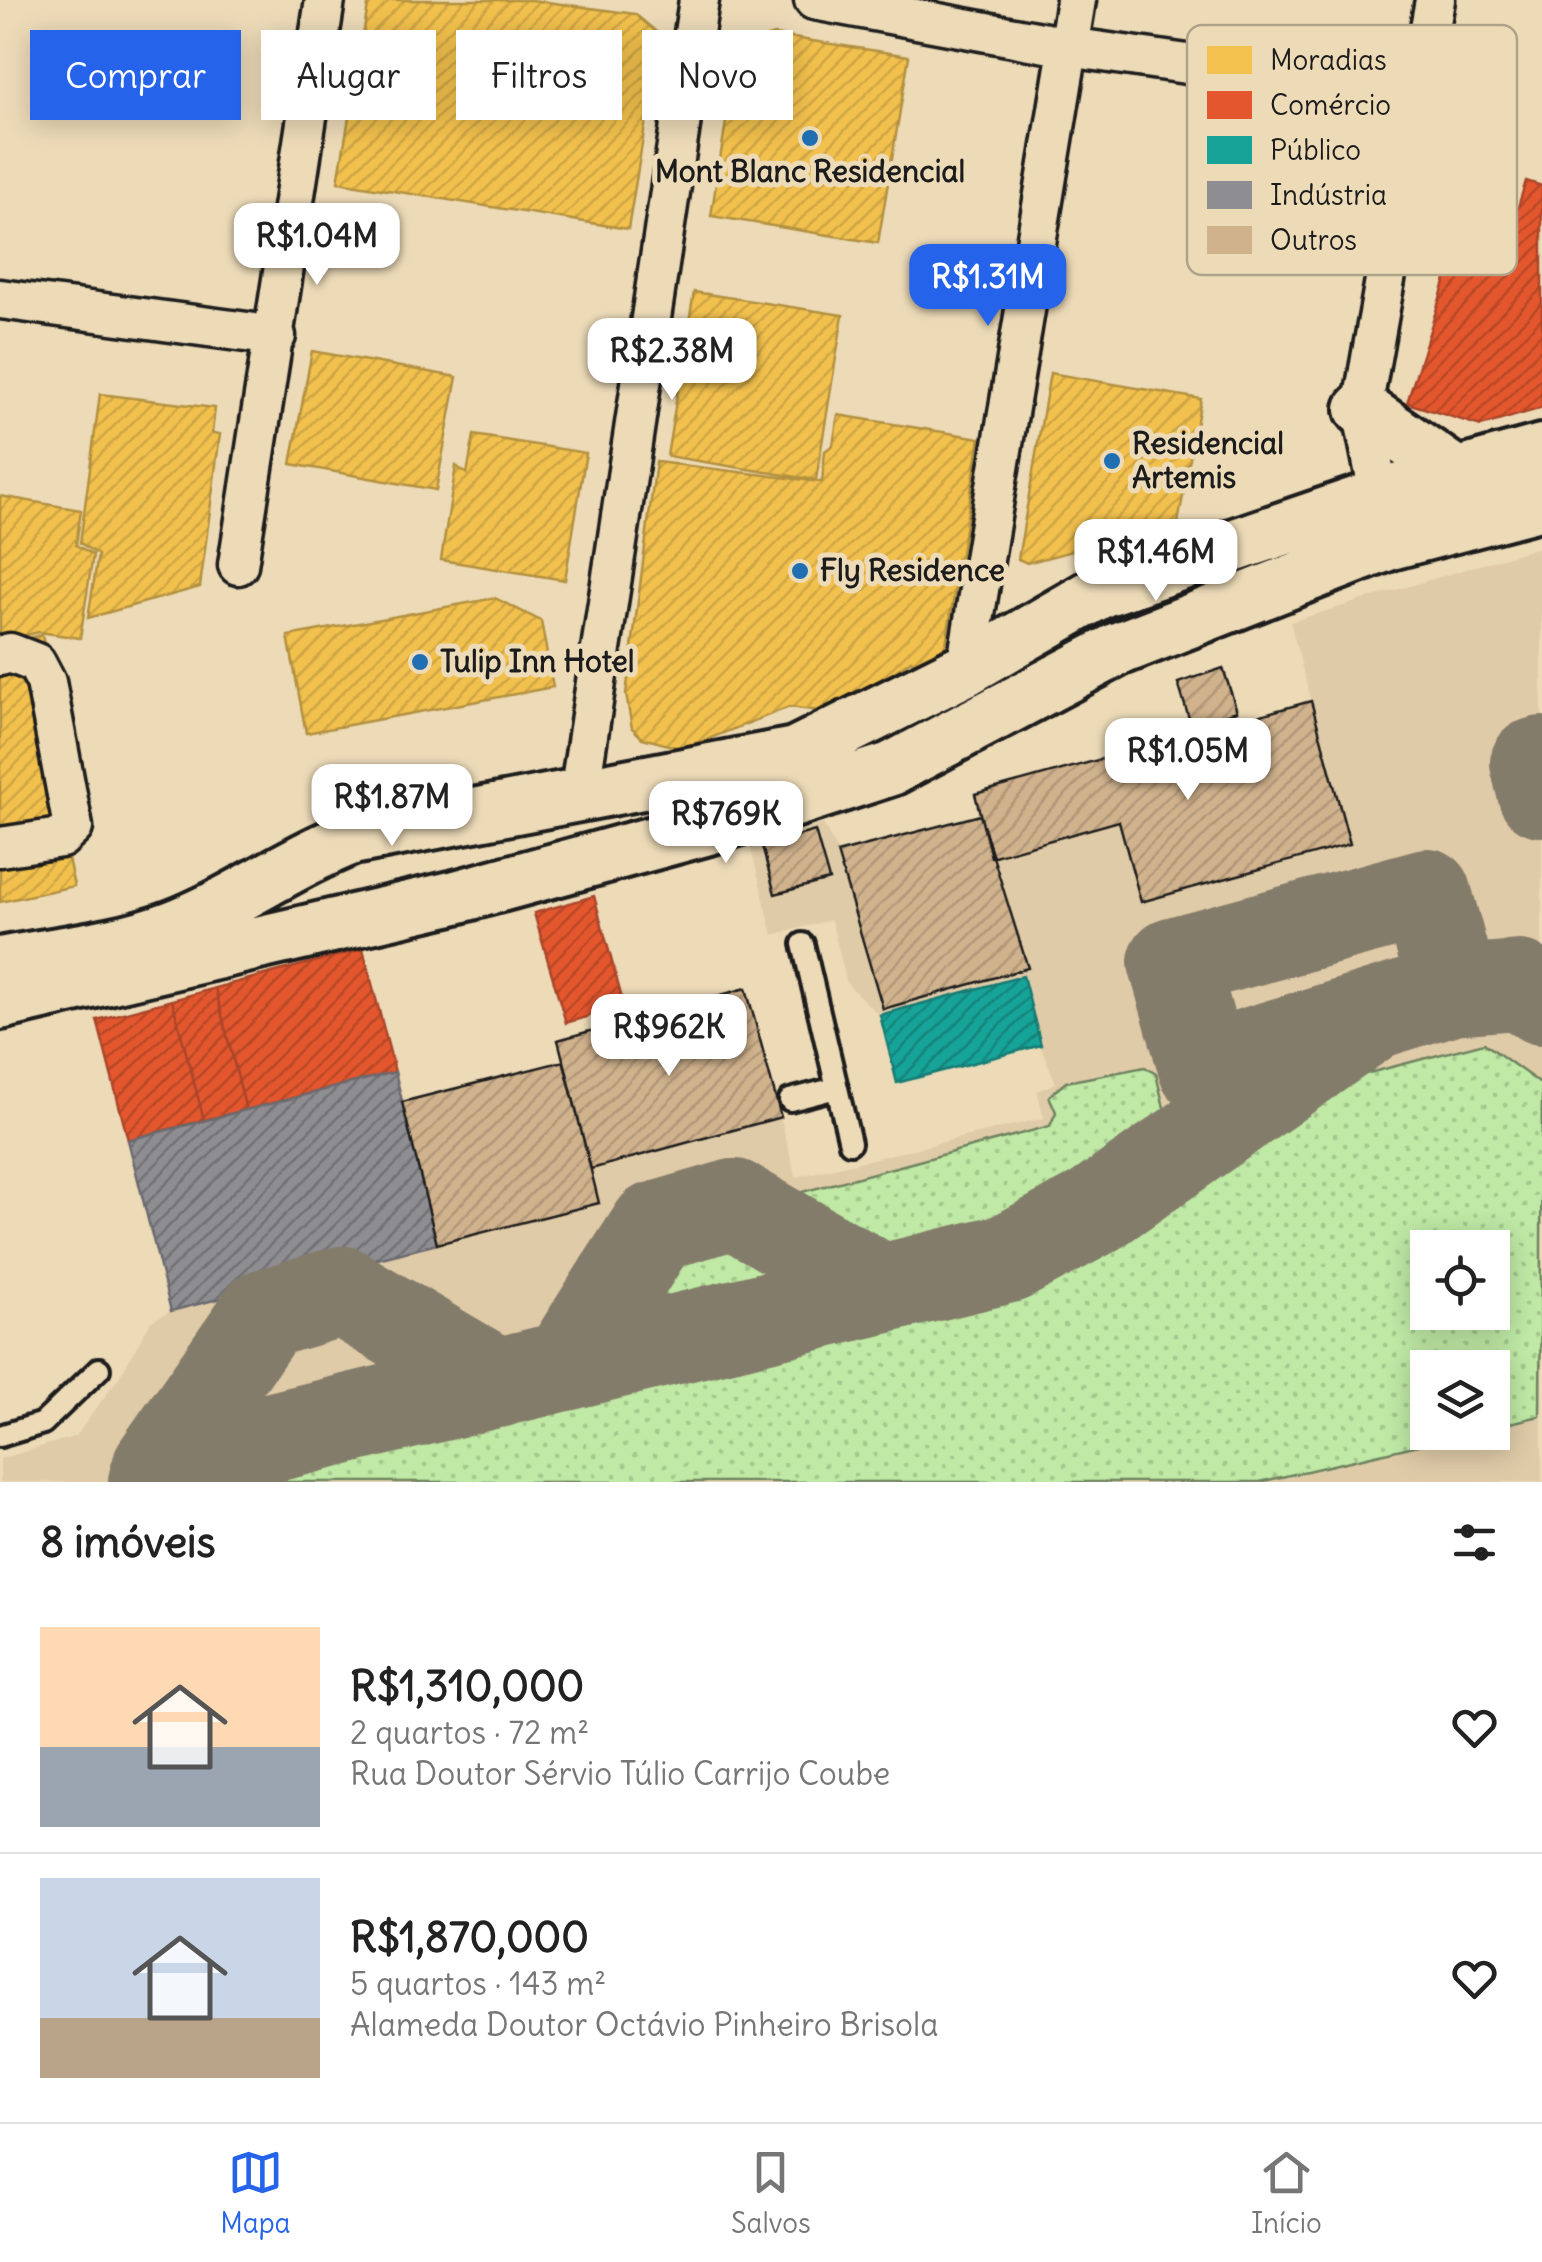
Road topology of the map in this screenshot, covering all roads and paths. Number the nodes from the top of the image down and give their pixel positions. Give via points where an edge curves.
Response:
1 (325, 0) edge
2 (698, 0) edge
3 (814, 0) edge
4 (1076, 0) edge
5 (1435, 0) edge
6 (1431, 25) edge
7 (1068, 47) junction
8 (1187, 64) edge
9 (1386, 275) edge
10 (0, 299) edge
11 (276, 336) junction
12 (1362, 409) junction
13 (1542, 451) edge
14 (1459, 476) junction
15 (1542, 502) edge
16 (1384, 519) junction
17 (238, 565) dead end
18 (1102, 592) junction
19 (1118, 649) junction
20 (0, 656) edge
21 (966, 669) junction
22 (579, 795) junction
23 (461, 818) junction
24 (0, 847) edge
25 (456, 897) junction
26 (803, 944) dead end
27 (0, 964) edge
28 (0, 1002) edge
29 (836, 1088) junction
30 (790, 1100) dead end
31 (850, 1143) dead end
32 (99, 1369) dead end
33 (0, 1436) edge

1 - 11 street
2 - 22 street
3 - 7 street
4 - 7 street
5 - 6 street
7 - 8 street
7 - 21 street
9 - 12 street
10 - 11 street
11 - 17 street
12 - 14 street
12 - 16 street
13 - 14 street
14 - 16 street
15 - 16 street
16 - 18 street
16 - 19 street
18 - 19 street via 1116,615
18 - 21 street
19 - 25 street via 891,770
20 - 24 street via 36,662 46,682 73,827 60,838
21 - 22 street via 795,754
22 - 23 street
23 - 25 street via 433,841 434,864
23 - 27 street via 320,850 143,938
25 - 28 street
26 - 29 lane
29 - 30 lane
29 - 31 lane
32 - 33 lane via 43,1422

